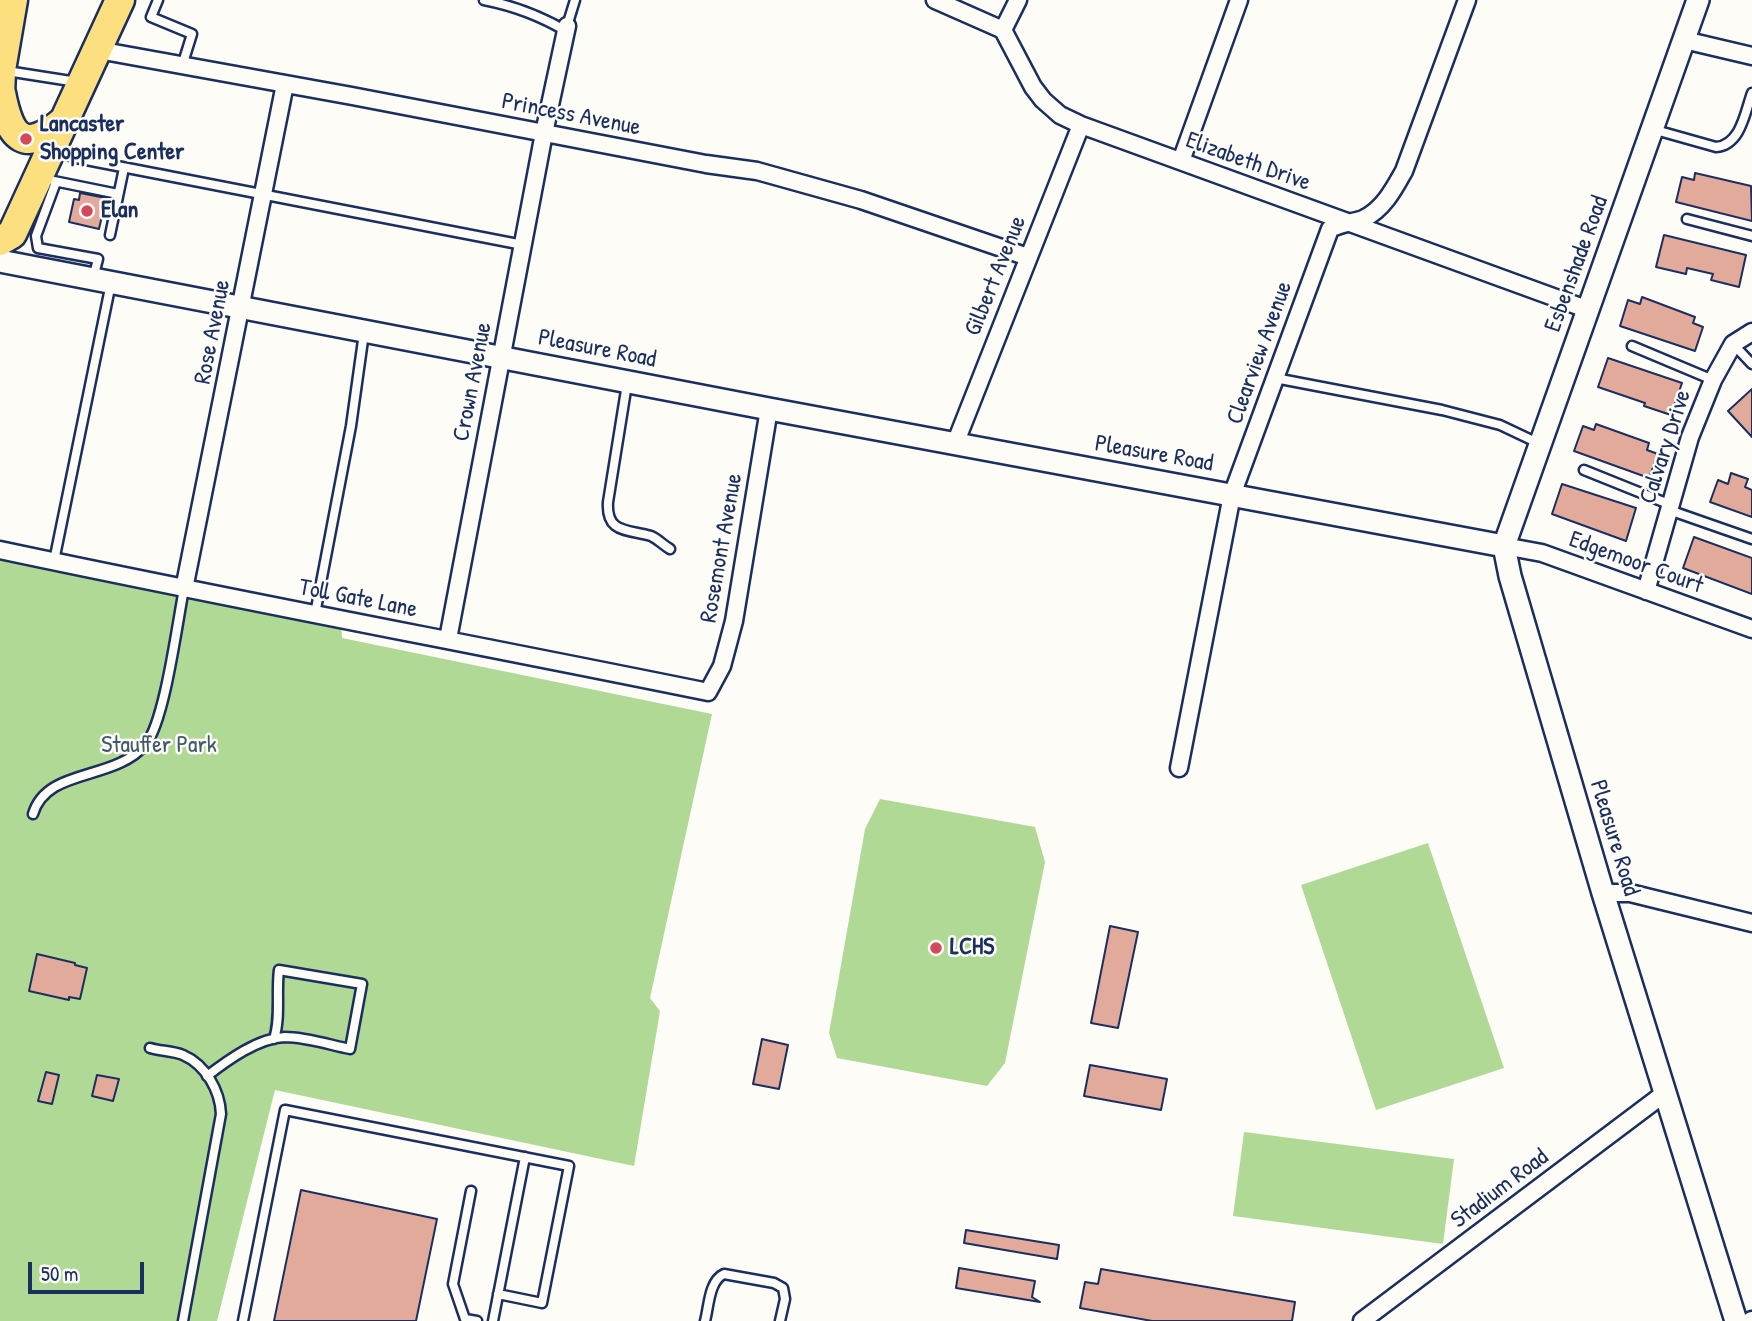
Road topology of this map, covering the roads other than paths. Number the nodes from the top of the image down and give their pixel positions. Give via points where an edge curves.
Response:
1 (13, 0) edge
2 (120, 0) edge
3 (158, 0) edge
4 (485, 0) edge
5 (575, 0) edge
6 (935, 0) edge
7 (1018, 0) edge
8 (1239, 0) edge
9 (1467, 0) edge
10 (1698, 0) edge
11 (0, 24) edge
12 (567, 28) junction
13 (1003, 30) junction
14 (1684, 40) junction
15 (98, 50) junction
16 (1752, 56) edge
17 (182, 66) junction
18 (1, 70) edge
19 (82, 83) junction
20 (285, 84) junction
21 (1752, 93) edge
22 (0, 95) edge
23 (65, 120) junction
24 (1081, 125) junction
25 (1653, 129) junction
26 (544, 133) junction
27 (50, 149) junction
28 (1181, 161) junction
29 (124, 167) junction
30 (47, 180) junction
31 (118, 194) junction
32 (264, 195) junction
33 (0, 217) edge
34 (1687, 219) dead end
35 (1348, 222) junction
36 (110, 235) dead end
37 (1752, 236) edge
38 (0, 241) edge
39 (523, 245) junction
40 (1028, 257) junction
41 (0, 261) edge
42 (102, 280) junction
43 (241, 307) junction
44 (1589, 310) junction
45 (365, 330) junction
46 (1752, 332) edge
47 (1733, 344) junction
48 (1632, 346) dead end
49 (501, 357) junction
50 (1752, 364) edge
51 (1275, 378) junction
52 (1713, 380) junction
53 (628, 382) junction
54 (769, 409) junction
55 (954, 444) junction
56 (1540, 444) junction
57 (1584, 470) dead end
58 (1232, 495) junction
59 (1670, 507) junction
60 (1752, 538) edge
61 (1504, 546) junction
62 (670, 549) dead end
63 (0, 550) edge
64 (54, 561) junction
65 (184, 589) junction
66 (1646, 591) junction
67 (314, 614) junction
68 (1752, 629) edge
69 (448, 639) junction
70 (708, 692) joint
71 (1179, 768) dead end
72 (33, 814) dead end
73 (1603, 892) junction
74 (1752, 923) edge
75 (274, 1039) junction
76 (150, 1048) dead end
77 (207, 1076) junction
78 (1665, 1093) junction
79 (525, 1157) junction
80 (471, 1191) dead end
81 (498, 1294) junction
82 (183, 1321) edge
83 (243, 1321) edge
84 (477, 1321) edge
85 (493, 1321) edge
86 (705, 1321) edge
87 (780, 1321) edge
88 (1362, 1321) edge
89 (1735, 1321) edge

1 - 18 highway
2 - 15 highway
3 - 17 lane via 150,18 192,34
4 - 12 lane via 519,7
5 - 12 lane
6 - 13 street
7 - 13 street
8 - 28 street
9 - 35 street, Clearview Avenue via 1404,171 1385,202 1363,219
10 - 14 street, Esbenshade Road
11 - 18 lane
12 - 26 street, Crown Avenue
13 - 24 street, Elizabeth Drive via 1043,100
14 - 16 street
14 - 25 street, Esbenshade Road
15 - 17 street, Princess Avenue
15 - 19 highway
17 - 20 street, Princess Avenue
18 - 19 lane
18 - 22 highway
19 - 23 highway
20 - 26 street, Princess Avenue
20 - 32 street, Rose Avenue
21 - 25 lane via 1738,133 1722,147
22 - 23 highway via 11,128 21,137 48,135
23 - 27 highway
24 - 28 street, Elizabeth Drive
24 - 40 street, Gilbert Avenue
25 - 44 street, Esbenshade Road
26 - 39 street, Crown Avenue
26 - 40 street, Princess Avenue via 757,171 861,200
27 - 29 lane
27 - 30 highway
27 - 33 highway
28 - 35 street, Elizabeth Drive
29 - 31 lane
29 - 32 lane
30 - 31 lane
30 - 38 highway via 12,233
30 - 42 lane via 36,236 38,248 98,259
31 - 36 lane
32 - 39 lane
32 - 43 street, Rose Avenue
34 - 37 lane
35 - 44 street, Elizabeth Drive
35 - 51 street, Clearview Avenue via 1330,229
39 - 49 street, Crown Avenue
40 - 55 street, Gilbert Avenue
41 - 42 street, Pleasure Road
42 - 43 street, Pleasure Road
42 - 64 lane
43 - 45 street, Pleasure Road
43 - 65 street, Rose Avenue
44 - 56 street, Esbenshade Road
45 - 49 street, Pleasure Road
45 - 67 lane
46 - 47 street, Calvary Drive
47 - 50 lane
47 - 52 street, Calvary Drive
48 - 52 lane
49 - 53 street, Pleasure Road
49 - 69 street, Crown Avenue
51 - 56 lane via 1442,410 1500,425
51 - 58 street, Clearview Avenue
52 - 59 street, Calvary Drive via 1690,437
53 - 54 street, Pleasure Road
53 - 62 lane via 608,517 623,531 655,538
54 - 55 street, Pleasure Road
54 - 70 street, Rosemont Avenue via 734,621 722,666
55 - 58 street, Pleasure Road
56 - 61 street, Esbenshade Road
57 - 59 lane
58 - 61 street, Pleasure Road
58 - 71 street, Clearview Avenue
59 - 60 lane
59 - 66 street, Calvary Drive
61 - 66 street, Edgemoor Court via 1542,553
61 - 73 street, Pleasure Road
63 - 64 street, Toll Gate Lane
64 - 65 street, Toll Gate Lane
65 - 67 street, Toll Gate Lane
65 - 72 lane via 158,721 146,744 124,764 44,793
66 - 68 street, Edgemoor Court
67 - 69 street, Toll Gate Lane
69 - 70 street, Toll Gate Lane
73 - 74 street via 1630,893
73 - 78 street, Pleasure Road
75 - 75 lane via 286,1037 350,1049 362,984 279,970
75 - 77 lane via 236,1054
76 - 77 lane via 184,1056
77 - 82 lane via 220,1099 221,1114
78 - 88 street, Stadium Road
78 - 89 street, Pleasure Road
79 - 81 lane
79 - 81 lane via 569,1166 550,1266 542,1303
79 - 83 lane via 285,1110
80 - 84 lane via 453,1284 466,1318
81 - 85 lane
86 - 87 lane via 713,1286 724,1274 783,1288

